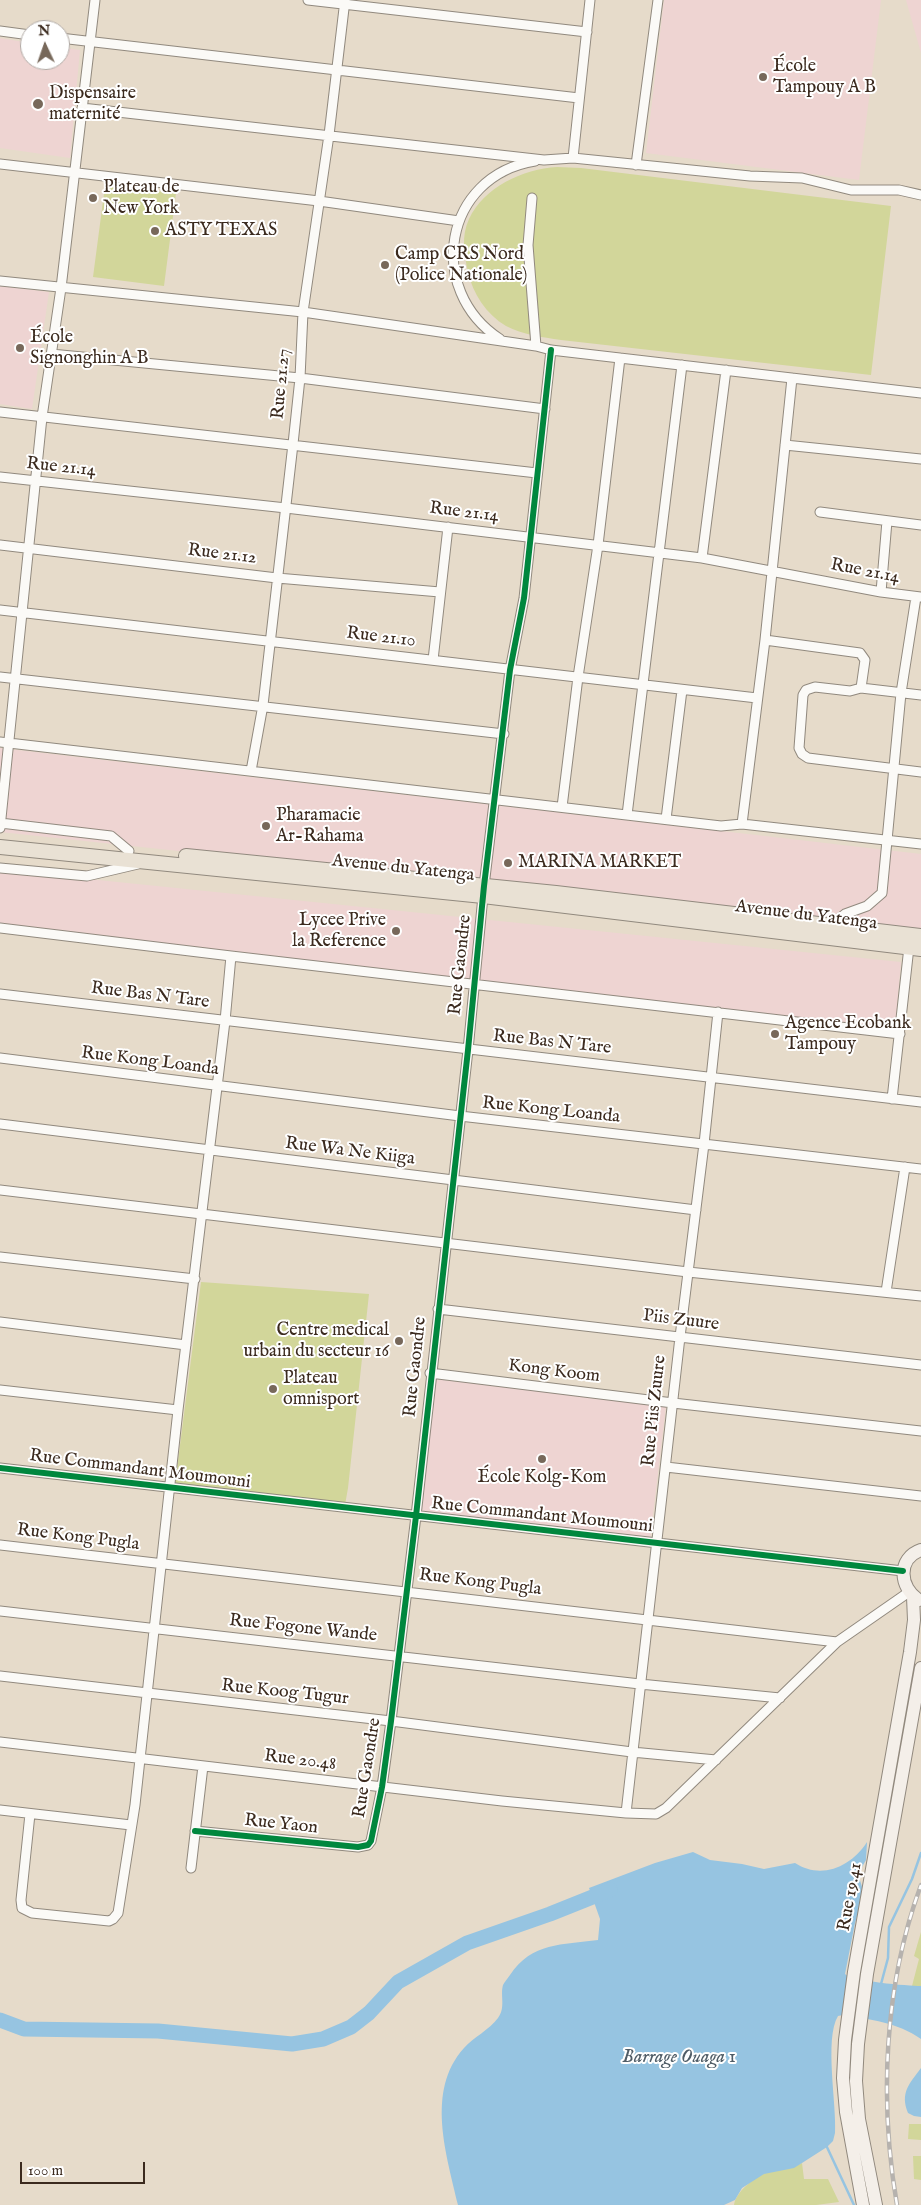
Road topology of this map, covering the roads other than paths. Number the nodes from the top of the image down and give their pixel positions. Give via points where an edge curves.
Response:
1 (96, 0) edge
2 (308, 0) edge
3 (590, 0) edge
4 (658, 0) edge
5 (344, 2) edge
6 (0, 31) edge
7 (586, 32) junction
8 (20, 34) edge
9 (70, 39) edge
10 (90, 42) junction
11 (336, 70) junction
12 (579, 98) junction
13 (82, 108) junction
14 (329, 136) junction
15 (573, 158) junction
16 (544, 160) junction
17 (0, 164) edge
18 (636, 165) junction
19 (74, 172) junction
20 (921, 195) edge
21 (532, 198) dead end
22 (320, 201) junction
23 (459, 221) junction
24 (0, 281) edge
25 (61, 288) junction
26 (303, 312) junction
27 (503, 341) junction
28 (536, 346) junction
29 (551, 350) junction
30 (51, 354) junction
31 (620, 358) junction
32 (682, 365) junction
33 (726, 370) junction
34 (300, 378) junction
35 (792, 378) junction
36 (921, 393) edge
37 (545, 409) junction
38 (0, 412) edge
39 (42, 417) junction
40 (293, 444) junction
41 (785, 445) junction
42 (921, 459) edge
43 (537, 473) junction
44 (0, 477) edge
45 (37, 482) junction
46 (286, 508) junction
47 (820, 512) dead end
48 (887, 521) junction
49 (921, 525) edge
50 (448, 527) junction
51 (531, 537) junction
52 (0, 544) edge
53 (598, 545) junction
54 (30, 548) junction
55 (659, 552) junction
56 (702, 558) junction
57 (770, 571) junction
58 (277, 578) junction
59 (440, 592) junction
60 (881, 592) junction
61 (919, 597) edge
62 (0, 610) edge
63 (21, 612) junction
64 (765, 640) junction
65 (270, 642) junction
66 (433, 660) junction
67 (510, 670) junction
68 (0, 677) edge
69 (578, 677) junction
70 (16, 679) junction
71 (643, 685) junction
72 (861, 688) junction
73 (682, 690) junction
74 (902, 693) junction
75 (921, 695) edge
76 (757, 698) junction
77 (263, 705) junction
78 (504, 734) junction
79 (4, 742) edge
80 (895, 768) junction
81 (251, 771) junction
82 (921, 772) edge
83 (496, 800) junction
84 (562, 807) junction
85 (627, 815) junction
86 (666, 819) junction
87 (0, 823) edge
88 (742, 824) junction
89 (0, 828) edge
90 (0, 839) edge
91 (888, 841) junction
92 (921, 844) edge
93 (0, 848) edge
94 (129, 851) junction
95 (150, 861) junction
96 (0, 868) edge
97 (484, 891) junction
98 (831, 925) junction
99 (785, 926) junction
100 (0, 928) edge
101 (921, 936) edge
102 (915, 948) edge
103 (231, 956) junction
104 (474, 984) junction
105 (0, 994) edge
106 (718, 1012) junction
107 (225, 1021) junction
108 (900, 1034) junction
109 (468, 1050) junction
110 (0, 1058) edge
111 (711, 1077) junction
112 (218, 1086) junction
113 (892, 1099) junction
114 (921, 1102) edge
115 (460, 1116) junction
116 (0, 1124) edge
117 (704, 1144) junction
118 (210, 1150) junction
119 (905, 1167) junction
120 (921, 1169) edge
121 (453, 1181) junction
122 (0, 1190) edge
123 (696, 1210) junction
124 (203, 1215) junction
125 (446, 1244) junction
126 (0, 1257) edge
127 (688, 1272) junction
128 (195, 1279) junction
129 (886, 1292) junction
130 (921, 1296) edge
131 (438, 1308) junction
132 (0, 1322) edge
133 (680, 1337) junction
134 (186, 1345) junction
135 (921, 1365) edge
136 (430, 1373) junction
137 (0, 1390) edge
138 (673, 1403) junction
139 (178, 1410) junction
140 (921, 1431) edge
141 (666, 1467) junction
142 (0, 1468) edge
143 (170, 1488) junction
144 (921, 1496) edge
145 (416, 1516) junction
146 (657, 1544) junction
147 (0, 1545) edge
148 (920, 1549) edge
149 (161, 1564) junction
150 (903, 1571) junction
151 (406, 1591) junction
152 (914, 1597) edge
153 (0, 1611) edge
154 (647, 1619) junction
155 (154, 1629) junction
156 (837, 1642) junction
157 (398, 1656) junction
158 (921, 1668) edge
159 (0, 1676) edge
160 (640, 1684) junction
161 (146, 1694) junction
162 (780, 1698) junction
163 (391, 1721) junction
164 (0, 1742) edge
165 (632, 1752) junction
166 (139, 1758) junction
167 (716, 1760) junction
168 (203, 1766) junction
169 (382, 1787) junction
170 (0, 1810) edge
171 (626, 1813) junction
172 (30, 1814) junction
173 (131, 1825) junction
174 (195, 1831) junction
175 (364, 1847) joint
176 (191, 1868) dead end
177 (861, 1974) junction
178 (854, 2020) junction
179 (863, 2205) edge
180 (876, 2205) edge

1 - 10 street
2 - 5 street
3 - 7 street
4 - 18 street
5 - 7 street
5 - 11 street, Rue 21.27
6 - 8 street
7 - 12 street
9 - 10 street
10 - 11 street
10 - 13 street
11 - 12 street
11 - 14 street, Rue 21.27
12 - 15 street
13 - 14 street
13 - 19 street
14 - 16 street
14 - 22 street, Rue 21.27
15 - 16 street
15 - 18 street
16 - 23 street via 508,169 492,178 473,198
17 - 19 street
18 - 20 street via 802,178 851,190 899,190
19 - 22 street
19 - 25 street
21 - 28 street via 528,245
22 - 23 street
22 - 26 street, Rue 21.27
23 - 27 street via 453,267 461,296 478,322
24 - 25 street
25 - 26 street
25 - 30 street
26 - 27 street
26 - 34 street, Rue 21.27
27 - 28 street
28 - 29 street
29 - 31 street
29 - 37 street, Rue Gaondre
30 - 34 street
30 - 39 street
31 - 32 street
31 - 53 street
32 - 33 street
32 - 55 street
33 - 35 street
33 - 56 street
34 - 37 street
34 - 40 street, Rue 21.27
35 - 36 street
35 - 41 street
37 - 43 street, Rue Gaondre
38 - 39 street
39 - 40 street
39 - 45 street
40 - 43 street
40 - 46 street, Rue 21.27
41 - 42 street
41 - 57 street
43 - 51 street, Rue Gaondre
44 - 45 street, Rue 21.14
45 - 46 street, Rue 21.14
45 - 54 street
46 - 50 street, Rue 21.14
46 - 58 street, Rue 21.27
47 - 48 street
48 - 49 street
48 - 60 street
50 - 51 street, Rue 21.14
50 - 59 street
51 - 53 street, Rue 21.14
51 - 67 street, Rue Gaondre via 524,598
52 - 54 street, Rue 21.12
53 - 55 street, Rue 21.14
53 - 69 street
54 - 58 street, Rue 21.12
54 - 63 street
55 - 56 street, Rue 21.14
55 - 71 street
56 - 57 street, Rue 21.14
57 - 60 street, Rue 21.14
57 - 64 street
58 - 59 street, Rue 21.12
58 - 65 street, Rue 21.27
59 - 66 street
60 - 61 street, Rue 21.14
61 - 74 street
62 - 63 street, Rue 21.10
63 - 65 street, Rue 21.10
63 - 70 street
64 - 72 street via 860,653 865,660
64 - 76 street
65 - 66 street, Rue 21.10
65 - 77 street, Rue 21.27
66 - 67 street, Rue 21.10
67 - 69 street, Rue 21.10
67 - 78 street, Rue Gaondre
68 - 70 street
69 - 71 street, Rue 21.10
69 - 84 street
70 - 77 street
70 - 79 street
71 - 73 street, Rue 21.10
71 - 85 street
72 - 74 street
72 - 80 street via 850,691 815,687 806,690 799,748 808,758
73 - 76 street, Rue 21.10
73 - 86 street
74 - 75 street
74 - 80 street
76 - 88 street
77 - 78 street
77 - 81 street, Rue 21.27
78 - 83 street, Rue Gaondre
79 - 81 street
79 - 87 street
80 - 82 street
80 - 91 street
81 - 83 street
83 - 84 street
83 - 97 street, Rue Gaondre
84 - 85 street
85 - 86 street
86 - 88 street via 721,826
87 - 89 street
87 - 94 street via 111,836
88 - 91 street
90 - 94 main road, Avenue du Yatenga
91 - 92 street
91 - 98 street via 882,893 868,906 845,914
93 - 95 main road, Avenue du Yatenga
94 - 97 main road, Avenue du Yatenga
95 - 96 street via 87,876
95 - 97 main road, Avenue du Yatenga
97 - 99 main road, Avenue du Yatenga via 556,893
97 - 104 street, Rue Gaondre
98 - 99 main road, Avenue du Yatenga
98 - 101 main road, Avenue du Yatenga
99 - 102 main road, Avenue du Yatenga
100 - 103 street
102 - 108 street
103 - 104 street
103 - 107 street
104 - 106 street
104 - 109 street, Rue Gaondre
105 - 107 street, Rue Bas N Tare
106 - 108 street
106 - 111 street, Rue Piis Zuure
107 - 109 street, Rue Bas N Tare
107 - 112 street
108 - 113 street
109 - 111 street, Rue Bas N Tare
109 - 115 street, Rue Gaondre
110 - 112 street, Rue Kong Loanda
111 - 113 street, Rue Bas N Tare
111 - 117 street, Rue Piis Zuure
112 - 115 street, Rue Kong Loanda
112 - 118 street
113 - 114 street, Rue Bas N Tare
115 - 117 street, Rue Kong Loanda
115 - 121 street, Rue Gaondre
116 - 118 street, Rue Wa Ne Kiiga
117 - 119 street, Rue Kong Loanda
117 - 123 street, Rue Piis Zuure
118 - 121 street, Rue Wa Ne Kiiga
118 - 124 street
119 - 120 street, Rue Kong Loanda
119 - 129 street
121 - 123 street, Rue Wa Ne Kiiga
121 - 125 street, Rue Gaondre
122 - 124 street
123 - 127 street, Rue Piis Zuure
124 - 125 street
124 - 128 street
125 - 127 street
125 - 131 street, Rue Gaondre
126 - 128 street
127 - 129 street
127 - 133 street, Rue Piis Zuure
128 - 134 street
129 - 130 street
131 - 133 street, Piis Zuure
131 - 136 street, Rue Gaondre
132 - 134 street
133 - 135 street, Piis Zuure
133 - 138 street, Rue Piis Zuure
134 - 139 street
136 - 138 street, Kong Koom
136 - 145 street, Rue Gaondre
137 - 139 street
138 - 140 street, Kong Koom
138 - 141 street, Rue Piis Zuure
139 - 143 street
141 - 144 street
141 - 146 street, Rue Piis Zuure
142 - 143 street, Rue Commandant Moumouni
143 - 145 street, Rue Commandant Moumouni
143 - 149 street
145 - 146 street, Rue Commandant Moumouni
145 - 151 street, Rue Gaondre
146 - 150 street, Rue Commandant Moumouni
146 - 154 street, Rue Piis Zuure
147 - 149 street, Rue Kong Pugla
148 - 150 main road via 908,1559
149 - 151 street, Rue Kong Pugla
149 - 155 street
150 - 152 main road, Rue 19.41 via 904,1582
151 - 154 street, Rue Kong Pugla
151 - 157 street, Rue Gaondre
152 - 156 street
152 - 177 main road, Rue 19.41 via 910,1652
153 - 155 street, Rue Fogone Wande
154 - 156 street, Rue Kong Pugla
154 - 160 street, Rue Piis Zuure
155 - 157 street, Rue Fogone Wande
155 - 161 street
156 - 162 street
157 - 160 street, Rue Fogone Wande
157 - 163 street, Rue Gaondre
158 - 177 main road, Rue 19.41
159 - 161 street, Rue Koog Tugur
160 - 162 street, Rue Fogone Wande
160 - 165 street, Rue Piis Zuure
161 - 163 street, Rue Koog Tugur
161 - 166 street
162 - 167 street
163 - 165 street, Rue Koog Tugur
163 - 169 street, Rue Gaondre
164 - 166 street, Rue 20.48
165 - 167 street, Rue Koog Tugur
165 - 171 street, Rue Piis Zuure
166 - 168 street, Rue 20.48
166 - 173 street
167 - 171 street, Rue 20.48 via 656,1814
168 - 169 street, Rue 20.48
168 - 174 street
169 - 171 street, Rue 20.48
169 - 175 street, Rue Gaondre via 371,1841
170 - 172 street
172 - 173 street
172 - 173 street via 21,1900 22,1908 32,1913 113,1920 118,1913
174 - 175 street, Rue Yaon
174 - 176 street
177 - 178 main road, Rue 19.41
178 - 179 main road, Rue 19.41 via 844,2060 844,2094
178 - 180 main road, Rue 19.41 via 857,2101

